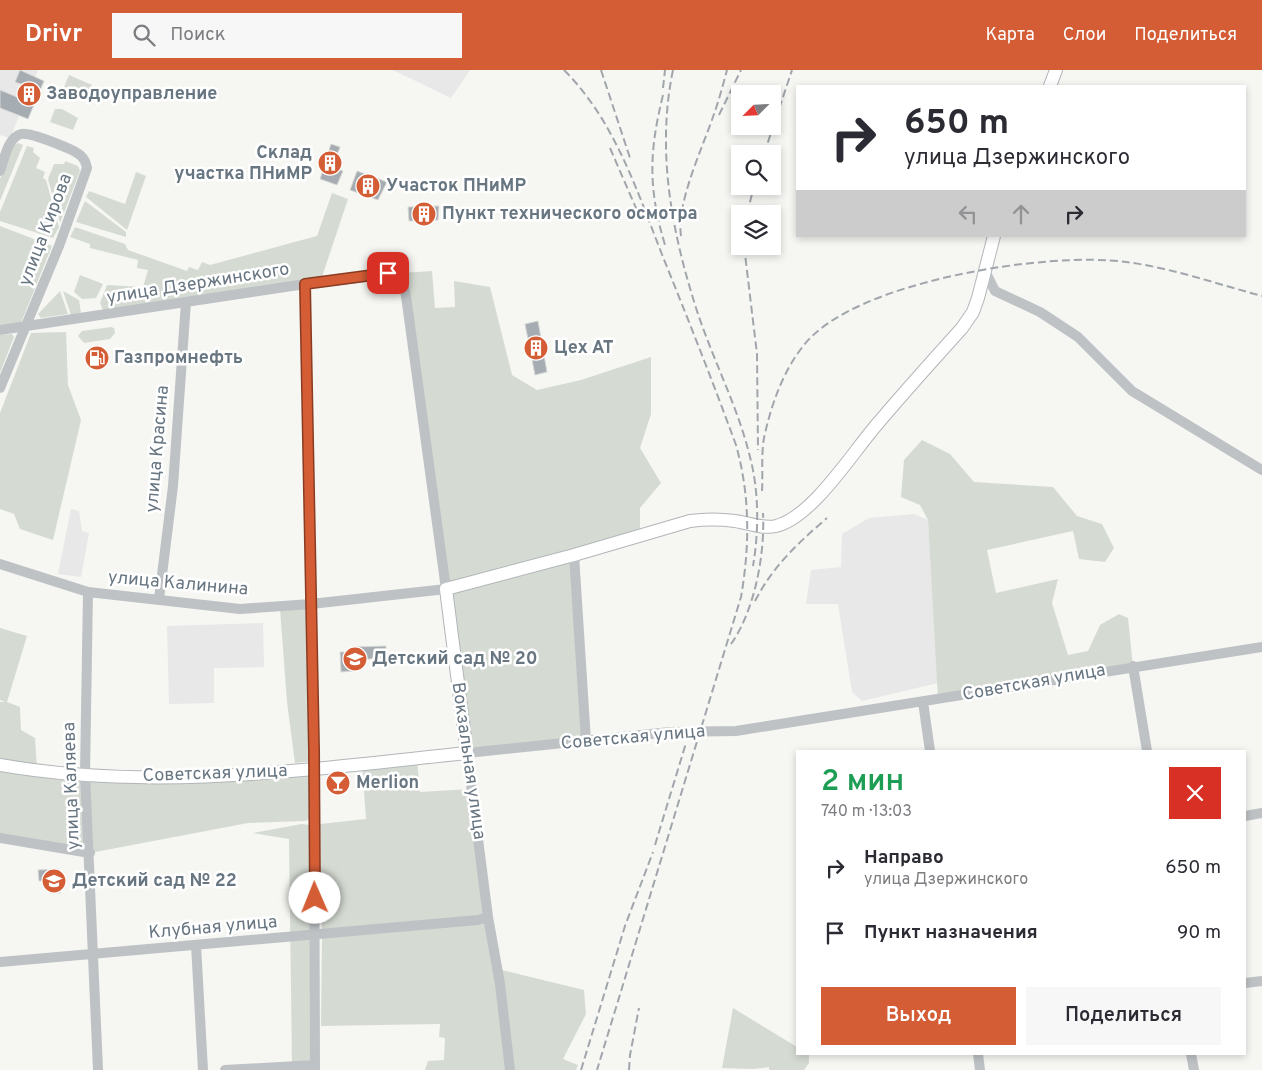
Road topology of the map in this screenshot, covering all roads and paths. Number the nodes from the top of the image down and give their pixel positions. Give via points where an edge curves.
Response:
1 (1056, 70) edge
2 (1050, 85) edge
3 (0, 171) edge
4 (994, 237) edge
5 (401, 273) joint
6 (986, 273) junction
7 (305, 284) junction
8 (186, 302) junction
9 (25, 327) junction
10 (0, 330) edge
11 (0, 388) edge
12 (1262, 470) edge
13 (574, 556) junction
14 (0, 564) edge
15 (446, 589) junction
16 (88, 592) junction
17 (159, 599) junction
18 (311, 604) junction
19 (1262, 647) edge
20 (1133, 666) junction
21 (923, 702) junction
22 (586, 741) junction
23 (930, 750) edge
24 (1147, 750) edge
25 (467, 753) junction
26 (0, 765) edge
27 (314, 770) junction
28 (85, 774) junction
29 (1262, 813) edge
30 (1246, 816) edge
31 (0, 838) edge
32 (90, 853) junction
33 (488, 917) junction
34 (315, 936) junction
35 (196, 946) junction
36 (93, 954) junction
37 (0, 962) edge
38 (1262, 981) edge
39 (1246, 983) edge
40 (978, 1055) edge
41 (1192, 1055) edge
42 (315, 1068) edge
43 (98, 1070) edge
44 (203, 1070) edge
45 (225, 1070) edge
46 (510, 1070) edge
47 (980, 1070) edge
48 (1194, 1070) edge

1 - 2 main road
3 - 9 street, улица Кирова via 12,140 21,134 74,150 87,168
4 - 6 main road
5 - 7 street, улица Дзержинского
5 - 15 street, Вокзальная улица
6 - 12 street via 995,292 1040,312 1078,337 1132,391
6 - 13 main road via 973,312 962,328 878,422 825,489 791,519 764,527 736,521 699,520
7 - 8 street, улица Дзержинского
7 - 18 street
8 - 9 street, улица Дзержинского
8 - 17 street, улица Красина via 173,486
9 - 10 street, улица Дзержинского
9 - 11 street, улица Кирова
13 - 15 main road
13 - 22 street
14 - 16 street, улица Калинина
15 - 18 street, улица Калинина
15 - 25 main road, Вокзальная улица
16 - 17 street, улица Калинина
16 - 28 street, улица Каляева
17 - 18 street, улица Калинина via 240,609
18 - 27 street
19 - 20 street, Советская улица
20 - 21 street, Советская улица
20 - 24 street
21 - 22 street, Советская улица via 736,731 670,732
21 - 23 street
22 - 25 street, Советская улица
25 - 27 main road, Советская улица
25 - 33 street, Вокзальная улица
26 - 28 main road, Советская улица
27 - 28 main road, Советская улица via 164,778
27 - 34 street
28 - 32 street, улица Каляева
29 - 30 street
31 - 32 street
32 - 36 street, улица Каляева
33 - 34 street, Клубная улица
33 - 46 street, Вокзальная улица
34 - 35 street, Клубная улица
34 - 42 street
35 - 36 street, Клубная улица
35 - 44 street
36 - 37 street, Клубная улица
36 - 43 street, улица Каляева
38 - 39 street
40 - 47 street
41 - 48 street
42 - 45 street

